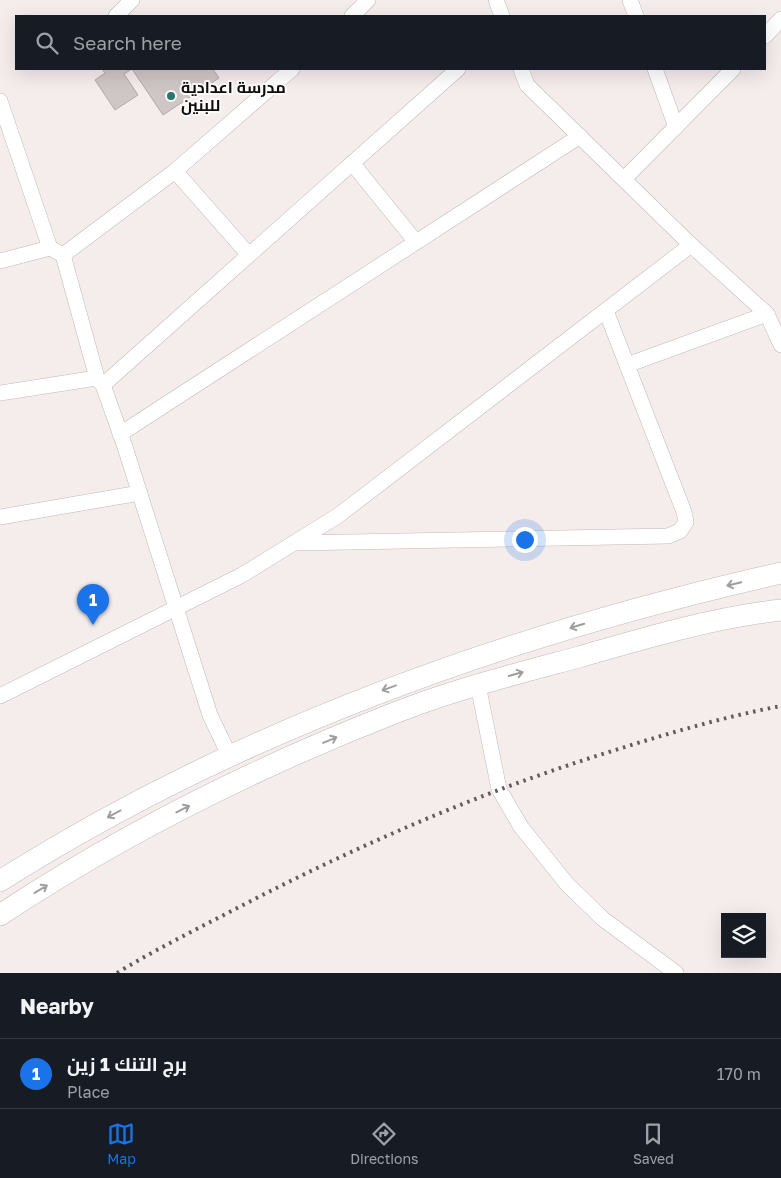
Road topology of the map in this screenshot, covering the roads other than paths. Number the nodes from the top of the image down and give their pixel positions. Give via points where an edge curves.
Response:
1 (132, 0) edge
2 (496, 0) edge
3 (630, 0) edge
4 (117, 15) edge
5 (502, 15) edge
6 (636, 15) edge
7 (781, 19) edge
8 (766, 35) edge
9 (291, 70) edge
10 (457, 70) edge
11 (521, 70) edge
12 (655, 70) edge
13 (731, 70) edge
14 (0, 101) edge
15 (676, 127) junction
16 (580, 136) junction
17 (352, 163) junction
18 (175, 172) junction
19 (624, 179) junction
20 (416, 242) junction
21 (691, 244) junction
22 (57, 252) junction
23 (249, 255) junction
24 (0, 261) edge
25 (606, 310) junction
26 (766, 314) junction
27 (781, 346) edge
28 (627, 365) junction
29 (100, 382) junction
30 (0, 393) edge
31 (120, 434) junction
32 (140, 493) junction
33 (0, 517) edge
34 (294, 543) junction
35 (781, 573) edge
36 (177, 607) junction
37 (781, 610) edge
38 (469, 660) junction
39 (417, 679) junction
40 (478, 685) junction
41 (0, 696) edge
42 (426, 701) junction
43 (230, 757) junction
44 (0, 881) edge
45 (0, 915) edge
46 (676, 973) edge

1 - 4 street
2 - 5 street
3 - 6 street
7 - 8 street
9 - 18 street
10 - 17 street
11 - 16 street via 528,85
12 - 15 street
13 - 15 street
14 - 22 street
15 - 19 street
16 - 19 street
16 - 20 street
17 - 20 street
17 - 23 street
18 - 22 street
18 - 23 street
19 - 21 street
20 - 31 street
21 - 25 street
21 - 26 street
22 - 24 street
22 - 29 street
23 - 29 street
25 - 28 street
25 - 34 street via 339,515
26 - 27 street
26 - 28 street
28 - 34 street via 684,512 686,522 680,532 668,536
29 - 30 street
29 - 31 street
31 - 32 street
32 - 33 street
32 - 36 street
34 - 36 street via 242,575
35 -> 38 main road via 675,598
36 - 41 street
36 - 43 street via 210,715
40 -> 37 main road via 684,628
38 - 39 main road
38 - 40 main road via 468,671
39 - 42 main road via 425,689
39 -> 43 main road via 331,711
40 - 42 main road
40 - 46 street via 499,789 521,827 567,884 603,919
45 -> 42 main road via 87,861 239,781
43 -> 44 main road via 98,822

